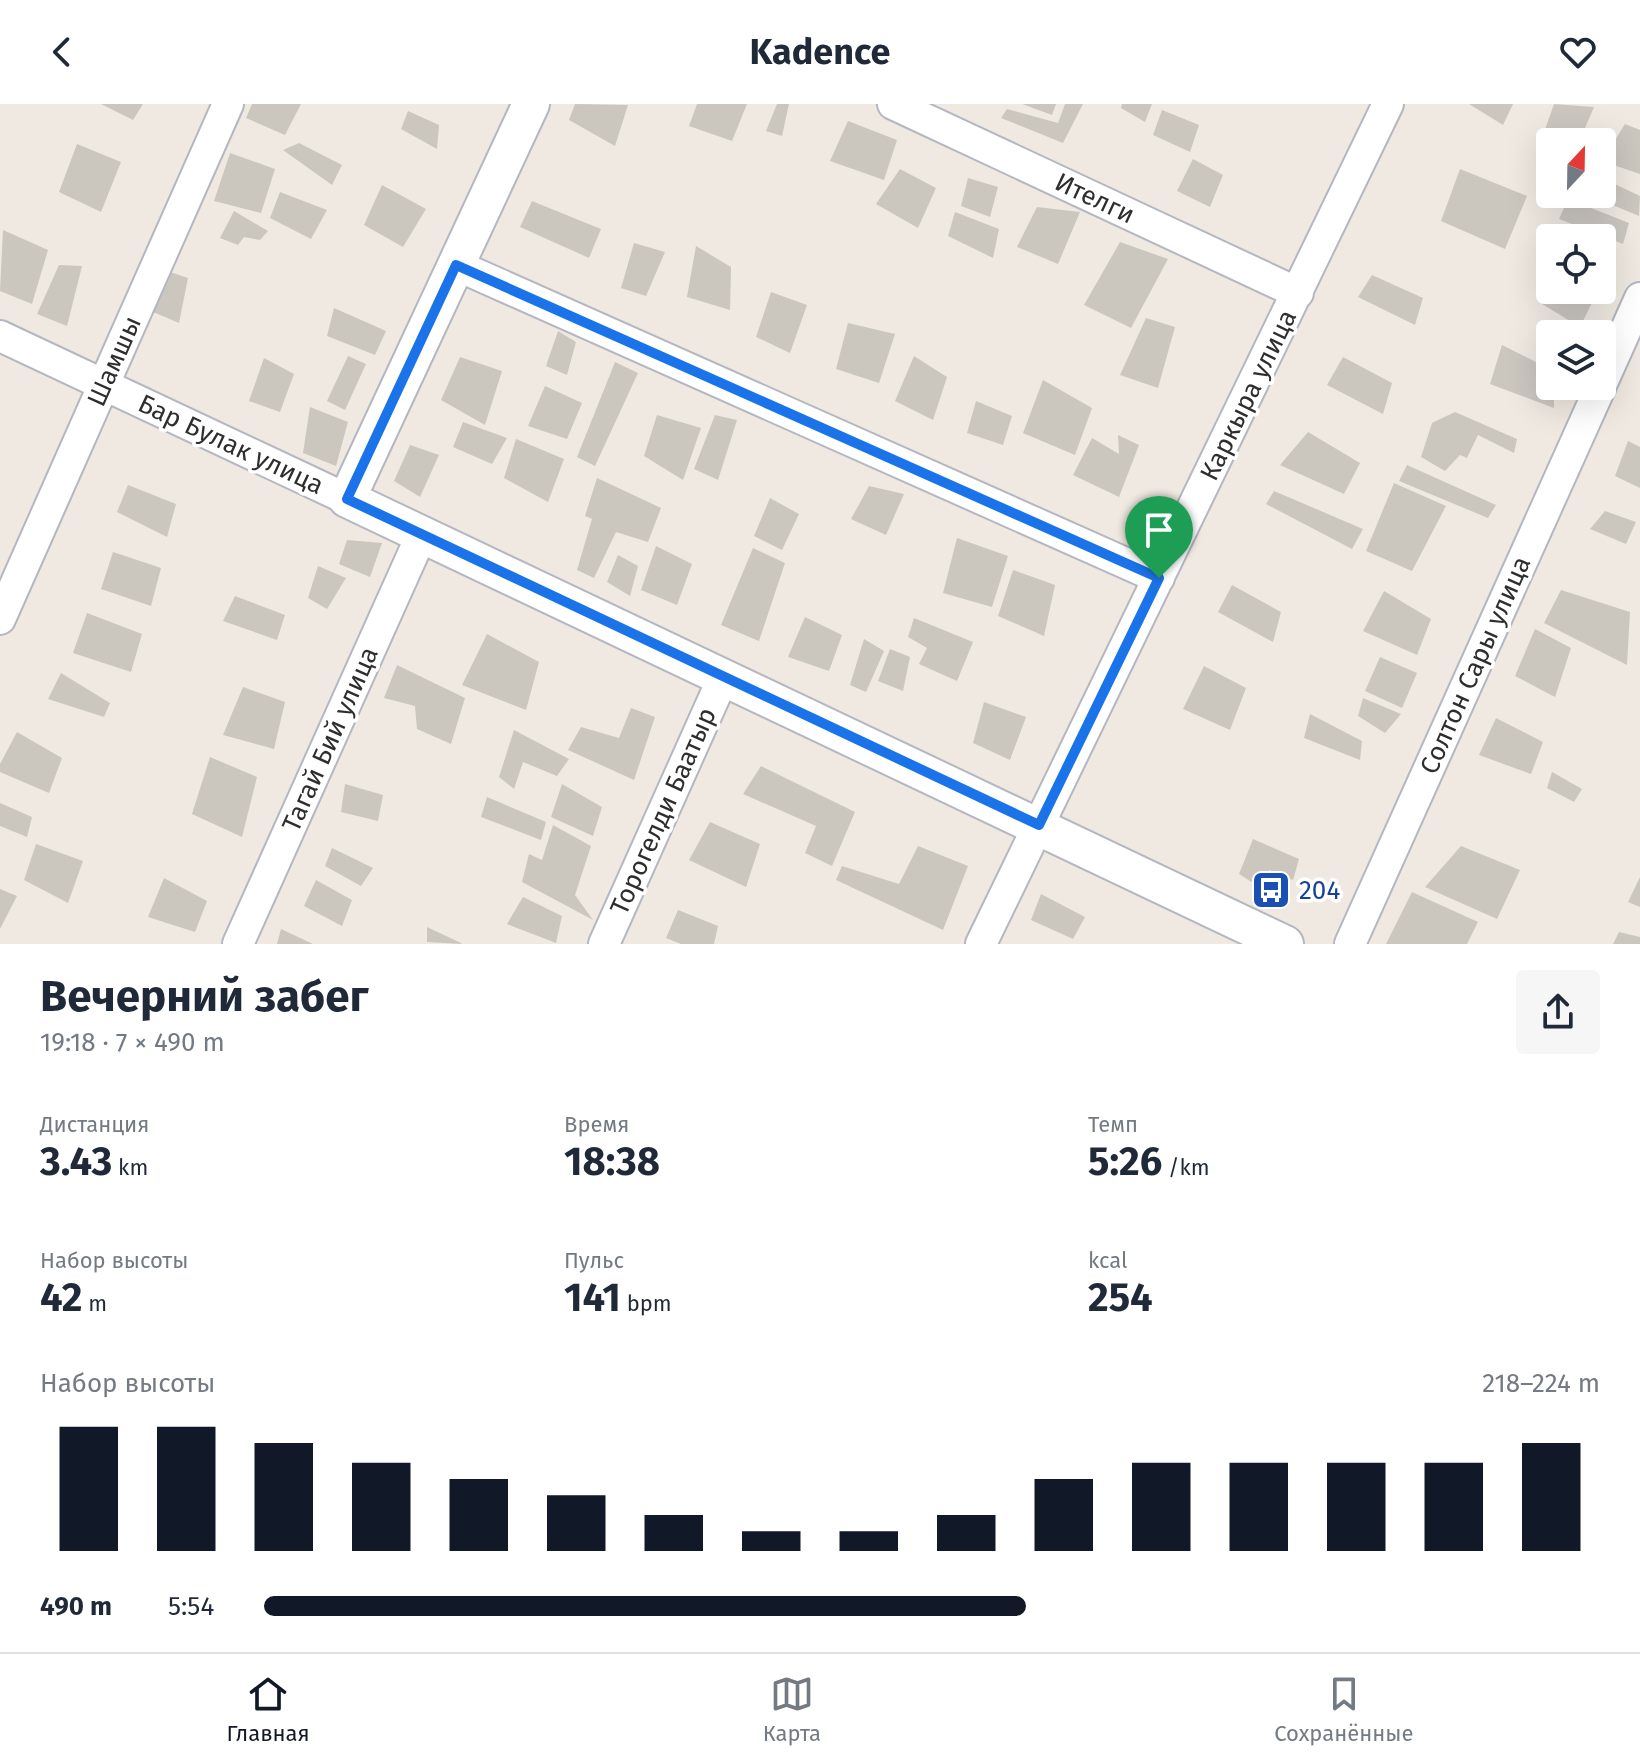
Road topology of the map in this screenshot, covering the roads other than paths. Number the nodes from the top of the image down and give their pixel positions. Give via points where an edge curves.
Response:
1 (228, 104) edge
2 (531, 104) edge
3 (893, 104) edge
4 (1388, 104) edge
5 (456, 265) junction
6 (1298, 293) junction
7 (1640, 298) edge
8 (0, 336) edge
9 (1616, 351) edge
10 (104, 385) junction
11 (1594, 400) edge
12 (347, 499) junction
13 (422, 534) junction
14 (1159, 578) junction
15 (0, 619) edge
16 (723, 678) junction
17 (1039, 825) junction
18 (238, 944) edge
19 (604, 944) edge
20 (981, 944) edge
21 (1285, 944) edge
22 (1350, 944) edge

1 - 10 street, Шамшы
2 - 5 street
3 - 6 street, Ителги
4 - 6 street, Каркыра улица
5 - 12 street
5 - 14 street
6 - 14 street, Каркыра улица
7 - 9 street, Солтон Сары улица
8 - 10 street, Бар Булак улица
10 - 12 street, Бар Булак улица
10 - 15 street, Шамшы
11 - 22 street, Солтон Сары улица
12 - 13 street, Бар Булак улица
13 - 16 street, Бар Булак улица
13 - 18 street, Тагай Бий улица
14 - 17 street, Каркыра улица
16 - 17 street, Бар Булак улица
16 - 19 street, Торогелди Баатыр
17 - 20 street, Каркыра улица
17 - 21 street, Бар Булак улица

